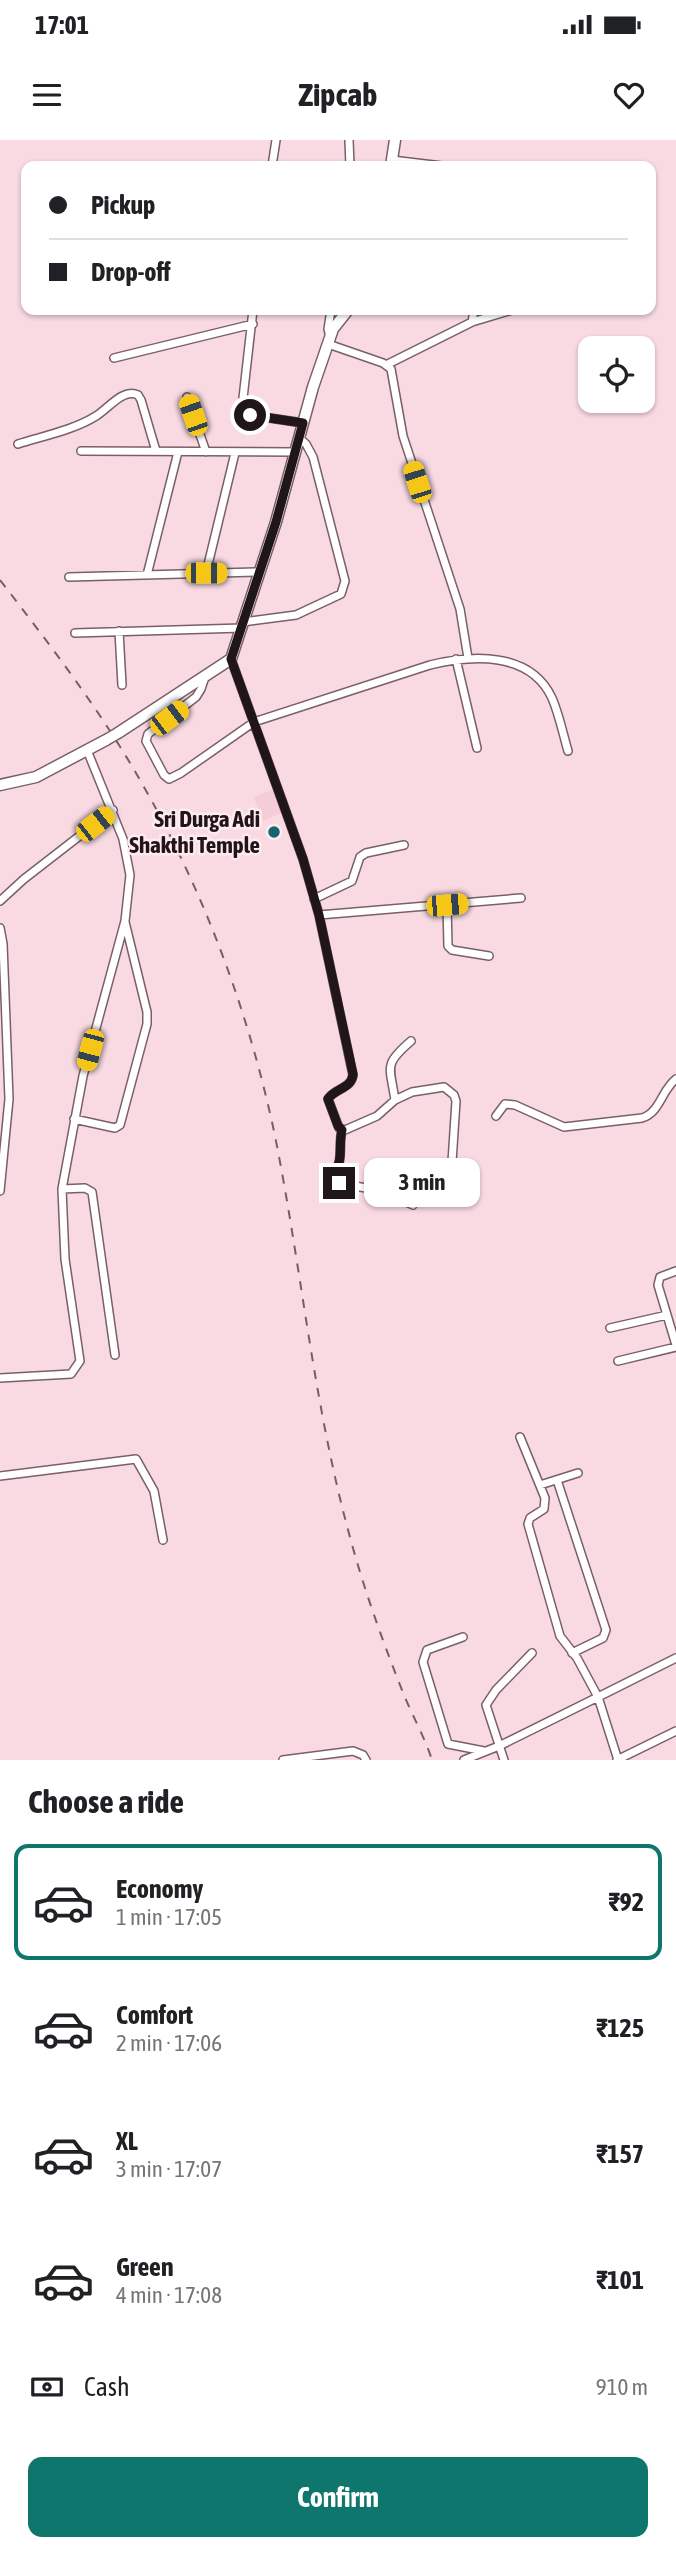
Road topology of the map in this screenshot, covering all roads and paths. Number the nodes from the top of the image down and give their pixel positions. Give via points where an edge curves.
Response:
1 (276, 140) edge
2 (349, 140) edge
3 (395, 140) edge
4 (273, 161) edge
5 (349, 161) edge
6 (391, 161) edge
7 (253, 315) edge
8 (330, 315) edge
9 (344, 315) edge
10 (473, 315) edge
11 (495, 315) edge
12 (472, 322) junction
13 (253, 324) junction
14 (329, 341) junction
15 (114, 358) dead end
16 (386, 365) junction
17 (187, 397) dead end
18 (303, 423) junction
19 (299, 438) junction
20 (18, 444) dead end
21 (81, 451) dead end
22 (156, 451) junction
23 (178, 452) junction
24 (206, 452) junction
25 (295, 452) junction
26 (235, 453) junction
27 (260, 572) junction
28 (206, 573) junction
29 (147, 575) junction
30 (69, 577) dead end
31 (242, 625) junction
32 (119, 631) junction
33 (75, 633) dead end
34 (468, 658) junction
35 (231, 659) junction
36 (456, 659) junction
37 (205, 676) junction
38 (122, 685) dead end
39 (254, 722) junction
40 (477, 748) dead end
41 (87, 750) junction
42 (568, 751) dead end
43 (0, 785) edge
44 (113, 810) junction
45 (404, 845) dead end
46 (522, 898) dead end
47 (314, 899) junction
48 (0, 901) edge
49 (447, 905) junction
50 (319, 915) junction
51 (125, 921) junction
52 (0, 928) edge
53 (489, 956) dead end
54 (411, 1041) dead end
55 (676, 1079) edge
56 (395, 1100) junction
57 (496, 1115) dead end
58 (74, 1119) junction
59 (342, 1130) junction
60 (452, 1162) dead end
61 (62, 1189) junction
62 (0, 1191) edge
63 (413, 1205) dead end
64 (676, 1271) edge
65 (667, 1315) junction
66 (610, 1328) dead end
67 (676, 1346) edge
68 (115, 1355) dead end
69 (618, 1361) dead end
70 (0, 1378) edge
71 (520, 1437) dead end
72 (578, 1473) dead end
73 (0, 1476) edge
74 (557, 1480) junction
75 (540, 1486) junction
76 (163, 1539) dead end
77 (463, 1637) dead end
78 (532, 1653) dead end
79 (572, 1653) junction
80 (676, 1658) edge
81 (597, 1697) junction
82 (676, 1731) edge
83 (499, 1746) junction
84 (486, 1751) junction
85 (283, 1760) edge
86 (366, 1760) edge
87 (464, 1760) edge
88 (504, 1760) edge
89 (617, 1760) edge

1 - 4 street
2 - 5 street
3 - 6 street
7 - 13 street
8 - 14 street
9 - 14 street
10 - 12 street
11 - 12 street
12 - 16 street
13 - 15 street
13 - 18 street via 242,407 250,415
14 - 16 street
14 - 18 street
16 - 34 street via 391,369 403,436 460,610
17 - 24 street
18 - 19 street
19 - 25 street
19 - 31 street via 311,449 344,588 341,594 296,615
20 - 22 street via 90,420 132,392 141,400
21 - 22 street
22 - 23 street
23 - 24 street
23 - 29 street
24 - 26 street
25 - 26 street
25 - 27 street
26 - 28 street
27 - 28 street
27 - 31 street
28 - 29 street
29 - 30 street
31 - 32 street
31 - 35 street
32 - 33 street
32 - 38 street
34 - 36 street
34 - 42 street via 512,663 532,674 551,697
35 - 37 street
35 - 39 street
36 - 39 street
36 - 40 street
37 - 39 street via 196,697 148,734 146,741 164,775 174,778
37 - 41 street, bridge
39 - 47 street
41 - 43 street via 36,777
41 - 44 street
44 - 48 street
44 - 51 street via 130,875
45 - 47 street via 366,853 360,857 352,881
46 - 49 street
47 - 50 street
49 - 50 street
49 - 53 street via 448,946
50 - 59 street via 353,1074 348,1085 328,1099
51 - 58 street
51 - 58 street via 147,1024 120,1125
52 - 62 street via 9,1099
54 - 56 street via 389,1064
55 - 57 street via 652,1114 642,1118 564,1127 505,1104
56 - 59 street via 377,1116
56 - 60 street via 412,1092 449,1089 456,1101
58 - 61 street
59 - 63 street via 341,1160 334,1174 339,1183 382,1191
61 - 68 street via 92,1192
61 - 70 street via 65,1259 80,1361 71,1374
64 - 65 street via 660,1277 658,1284
65 - 66 street
65 - 67 street
67 - 69 street
71 - 75 street
72 - 74 street
73 - 76 street via 136,1459 153,1491
74 - 75 street
74 - 79 street via 606,1630 603,1639
75 - 79 street via 544,1509 528,1524 560,1636
77 - 84 street via 427,1650 423,1662 448,1744
78 - 83 street via 486,1705
79 - 81 street
80 - 81 street
81 - 83 street
81 - 89 street
82 - 89 street
83 - 84 street
83 - 88 street
84 - 87 street
85 - 86 street via 354,1751

